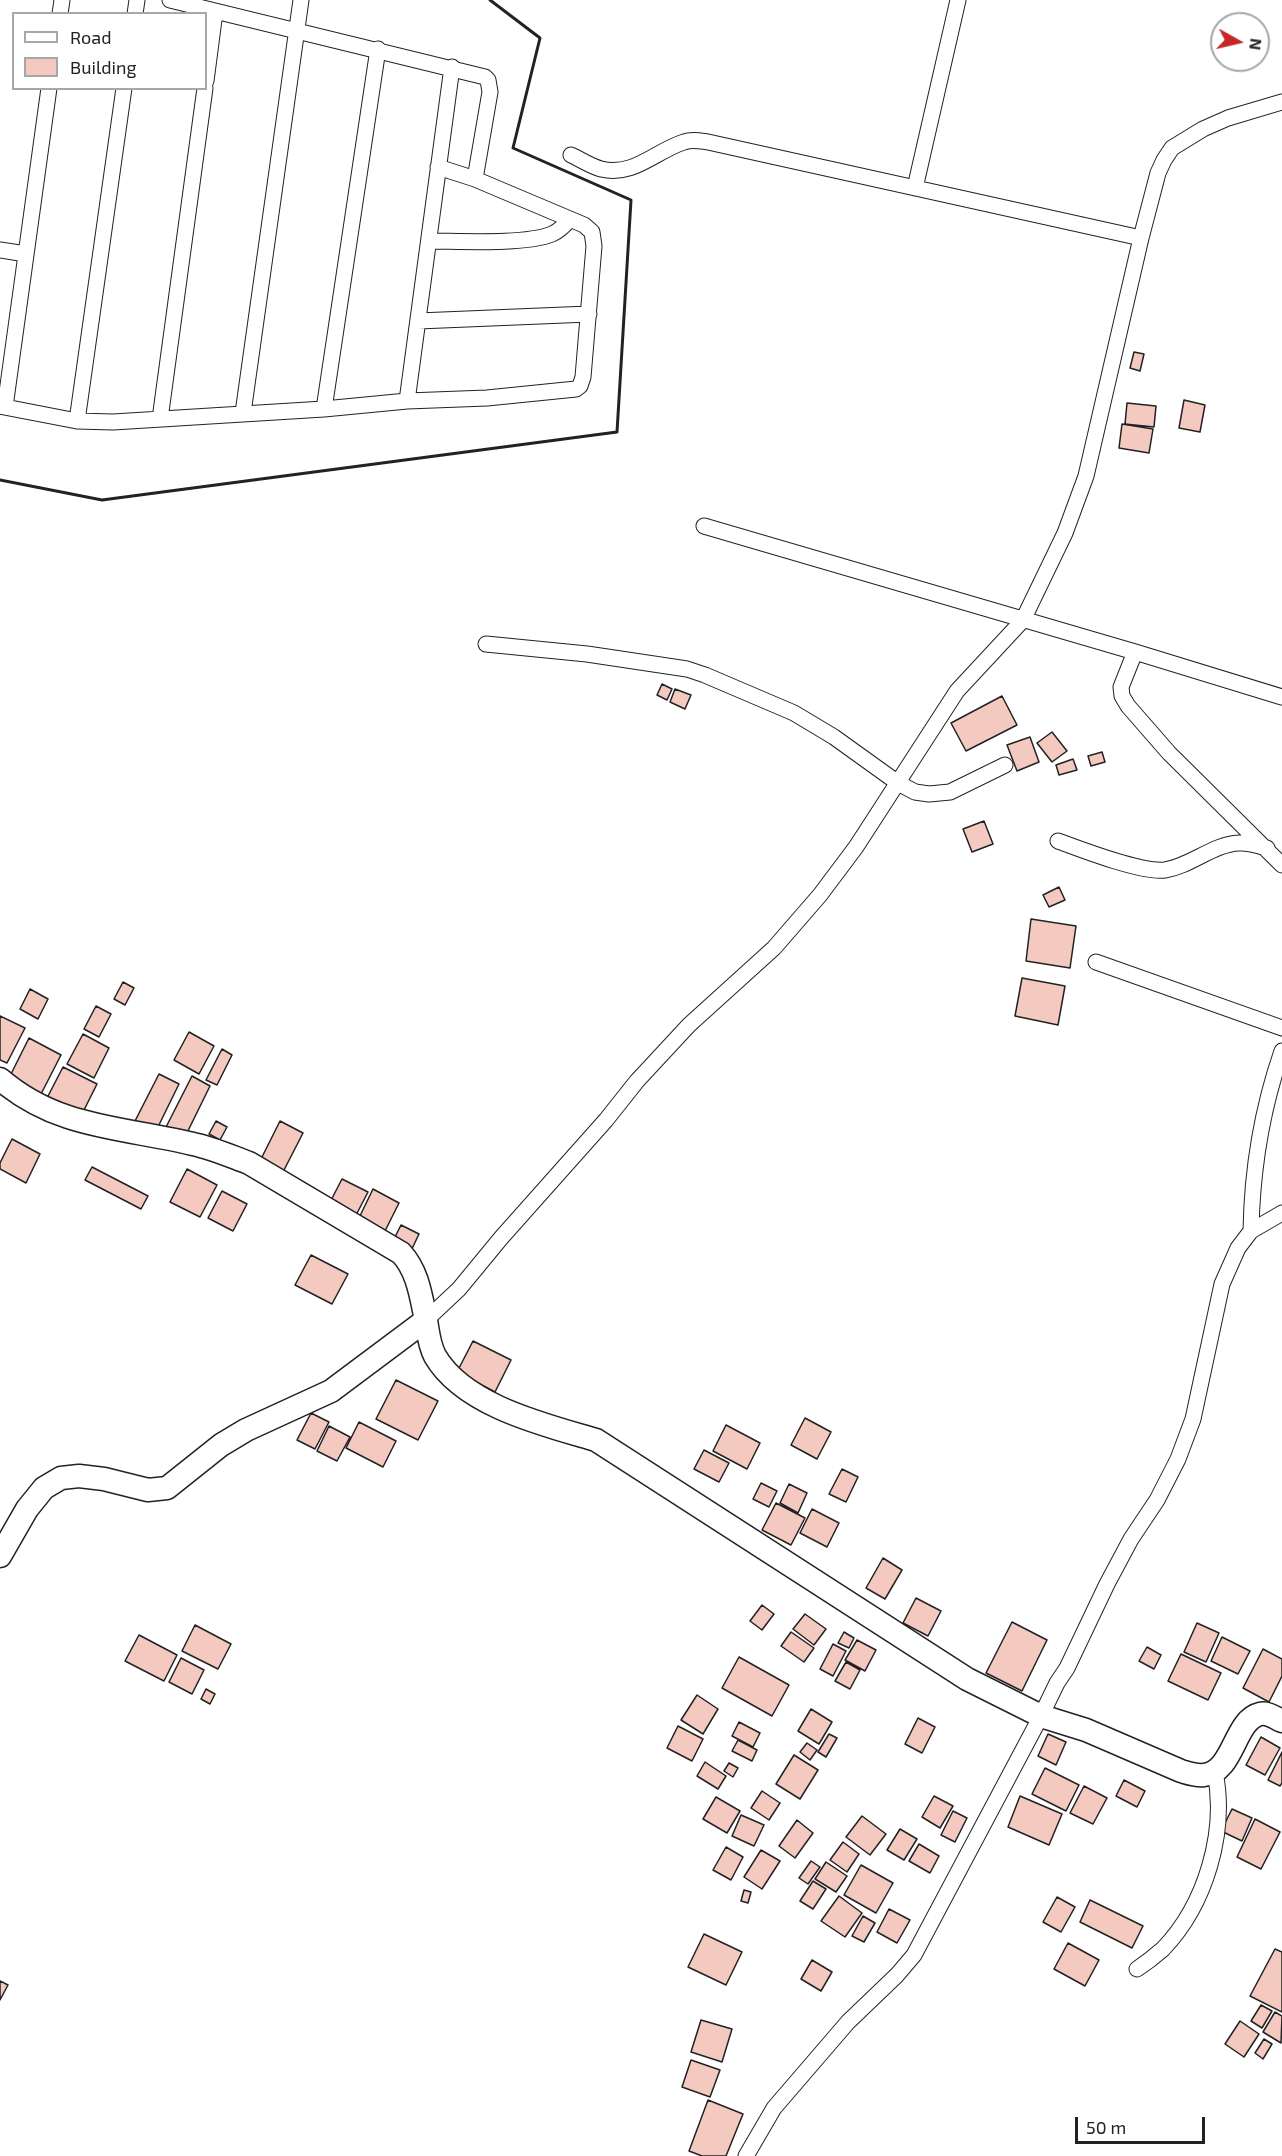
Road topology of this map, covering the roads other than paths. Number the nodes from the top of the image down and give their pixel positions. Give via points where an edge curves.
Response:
1 (170, 0) edge
2 (301, 0) edge
3 (958, 0) edge
4 (215, 12) junction
5 (297, 30) junction
6 (378, 49) junction
7 (452, 67) junction
8 (207, 73) edge
9 (49, 90) edge
10 (124, 90) edge
11 (204, 90) edge
12 (1282, 102) edge
13 (571, 155) dead end
14 (438, 167) junction
15 (475, 179) junction
16 (915, 188) junction
17 (570, 219) junction
18 (1141, 238) junction
19 (429, 241) junction
20 (0, 250) edge
21 (26, 254) junction
22 (589, 314) junction
23 (418, 321) junction
24 (0, 326) edge
25 (16, 328) junction
26 (407, 401) junction
27 (2, 407) edge
28 (324, 409) junction
29 (243, 413) junction
30 (160, 419) junction
31 (77, 421) junction
32 (704, 526) dead end
33 (1023, 620) junction
34 (486, 644) dead end
35 (1135, 652) junction
36 (1282, 698) edge
37 (1005, 765) dead end
38 (898, 783) junction
39 (1058, 842) dead end
40 (1267, 848) junction
41 (1282, 865) edge
42 (1096, 962) dead end
43 (1282, 1028) edge
44 (1282, 1050) edge
45 (0, 1079) edge
46 (1282, 1213) edge
47 (1251, 1231) junction
48 (426, 1320) junction
49 (0, 1556) edge
50 (1041, 1716) junction
51 (1282, 1721) edge
52 (1215, 1772) junction
53 (1137, 1969) dead end
54 (746, 2156) edge

1 - 4 street
2 - 5 street
3 - 16 street
4 - 5 street
4 - 8 street
5 - 6 street
5 - 29 street
6 - 7 street
6 - 28 street
7 - 14 street
7 - 15 street via 488,80 490,92
9 - 21 street
10 - 31 street
11 - 30 street
12 - 18 street via 1228,118 1172,148 1158,173
13 - 16 street via 599,169 624,170 693,140
14 - 15 street
14 - 19 street
15 - 17 street
16 - 18 street
17 - 19 street via 552,234 540,237
17 - 22 street via 589,228 594,236
18 - 33 street via 1086,476 1065,533
19 - 23 street
20 - 21 street
21 - 25 street
22 - 23 street
22 - 26 street via 583,378 576,389
23 - 26 street
24 - 25 street
25 - 27 street
26 - 28 street
27 - 31 street
28 - 29 street
29 - 30 street
30 - 31 street
32 - 33 street
33 - 35 street
33 - 38 street via 957,691
34 - 38 street via 587,654 705,675 794,713 834,736
35 - 36 street
35 - 40 street via 1121,687 1128,706 1169,753
37 - 38 street via 950,792 922,794
38 - 48 street via 838,871 774,948 688,1025 459,1289
39 - 40 street via 1162,870 1236,843
40 - 41 street
42 - 43 street
44 - 47 street via 1263,1112
45 - 48 street via 47,1110 104,1128 192,1144 259,1169 401,1253 414,1273
46 - 47 street
47 - 50 street via 1238,1248 1222,1284 1193,1419 1178,1459 1107,1584
48 - 49 street via 331,1391 246,1430 167,1488 148,1490 104,1479 61,1478 44,1488 27,1509
48 - 50 street via 434,1355 446,1372 472,1392 517,1417 596,1440 967,1679
50 - 52 street via 1086,1730 1181,1771 1197,1776
50 - 54 street via 914,1955 848,2022 774,2108
51 - 52 street via 1268,1714 1252,1718
52 - 53 street via 1220,1809 1205,1881 1191,1911 1163,1949

